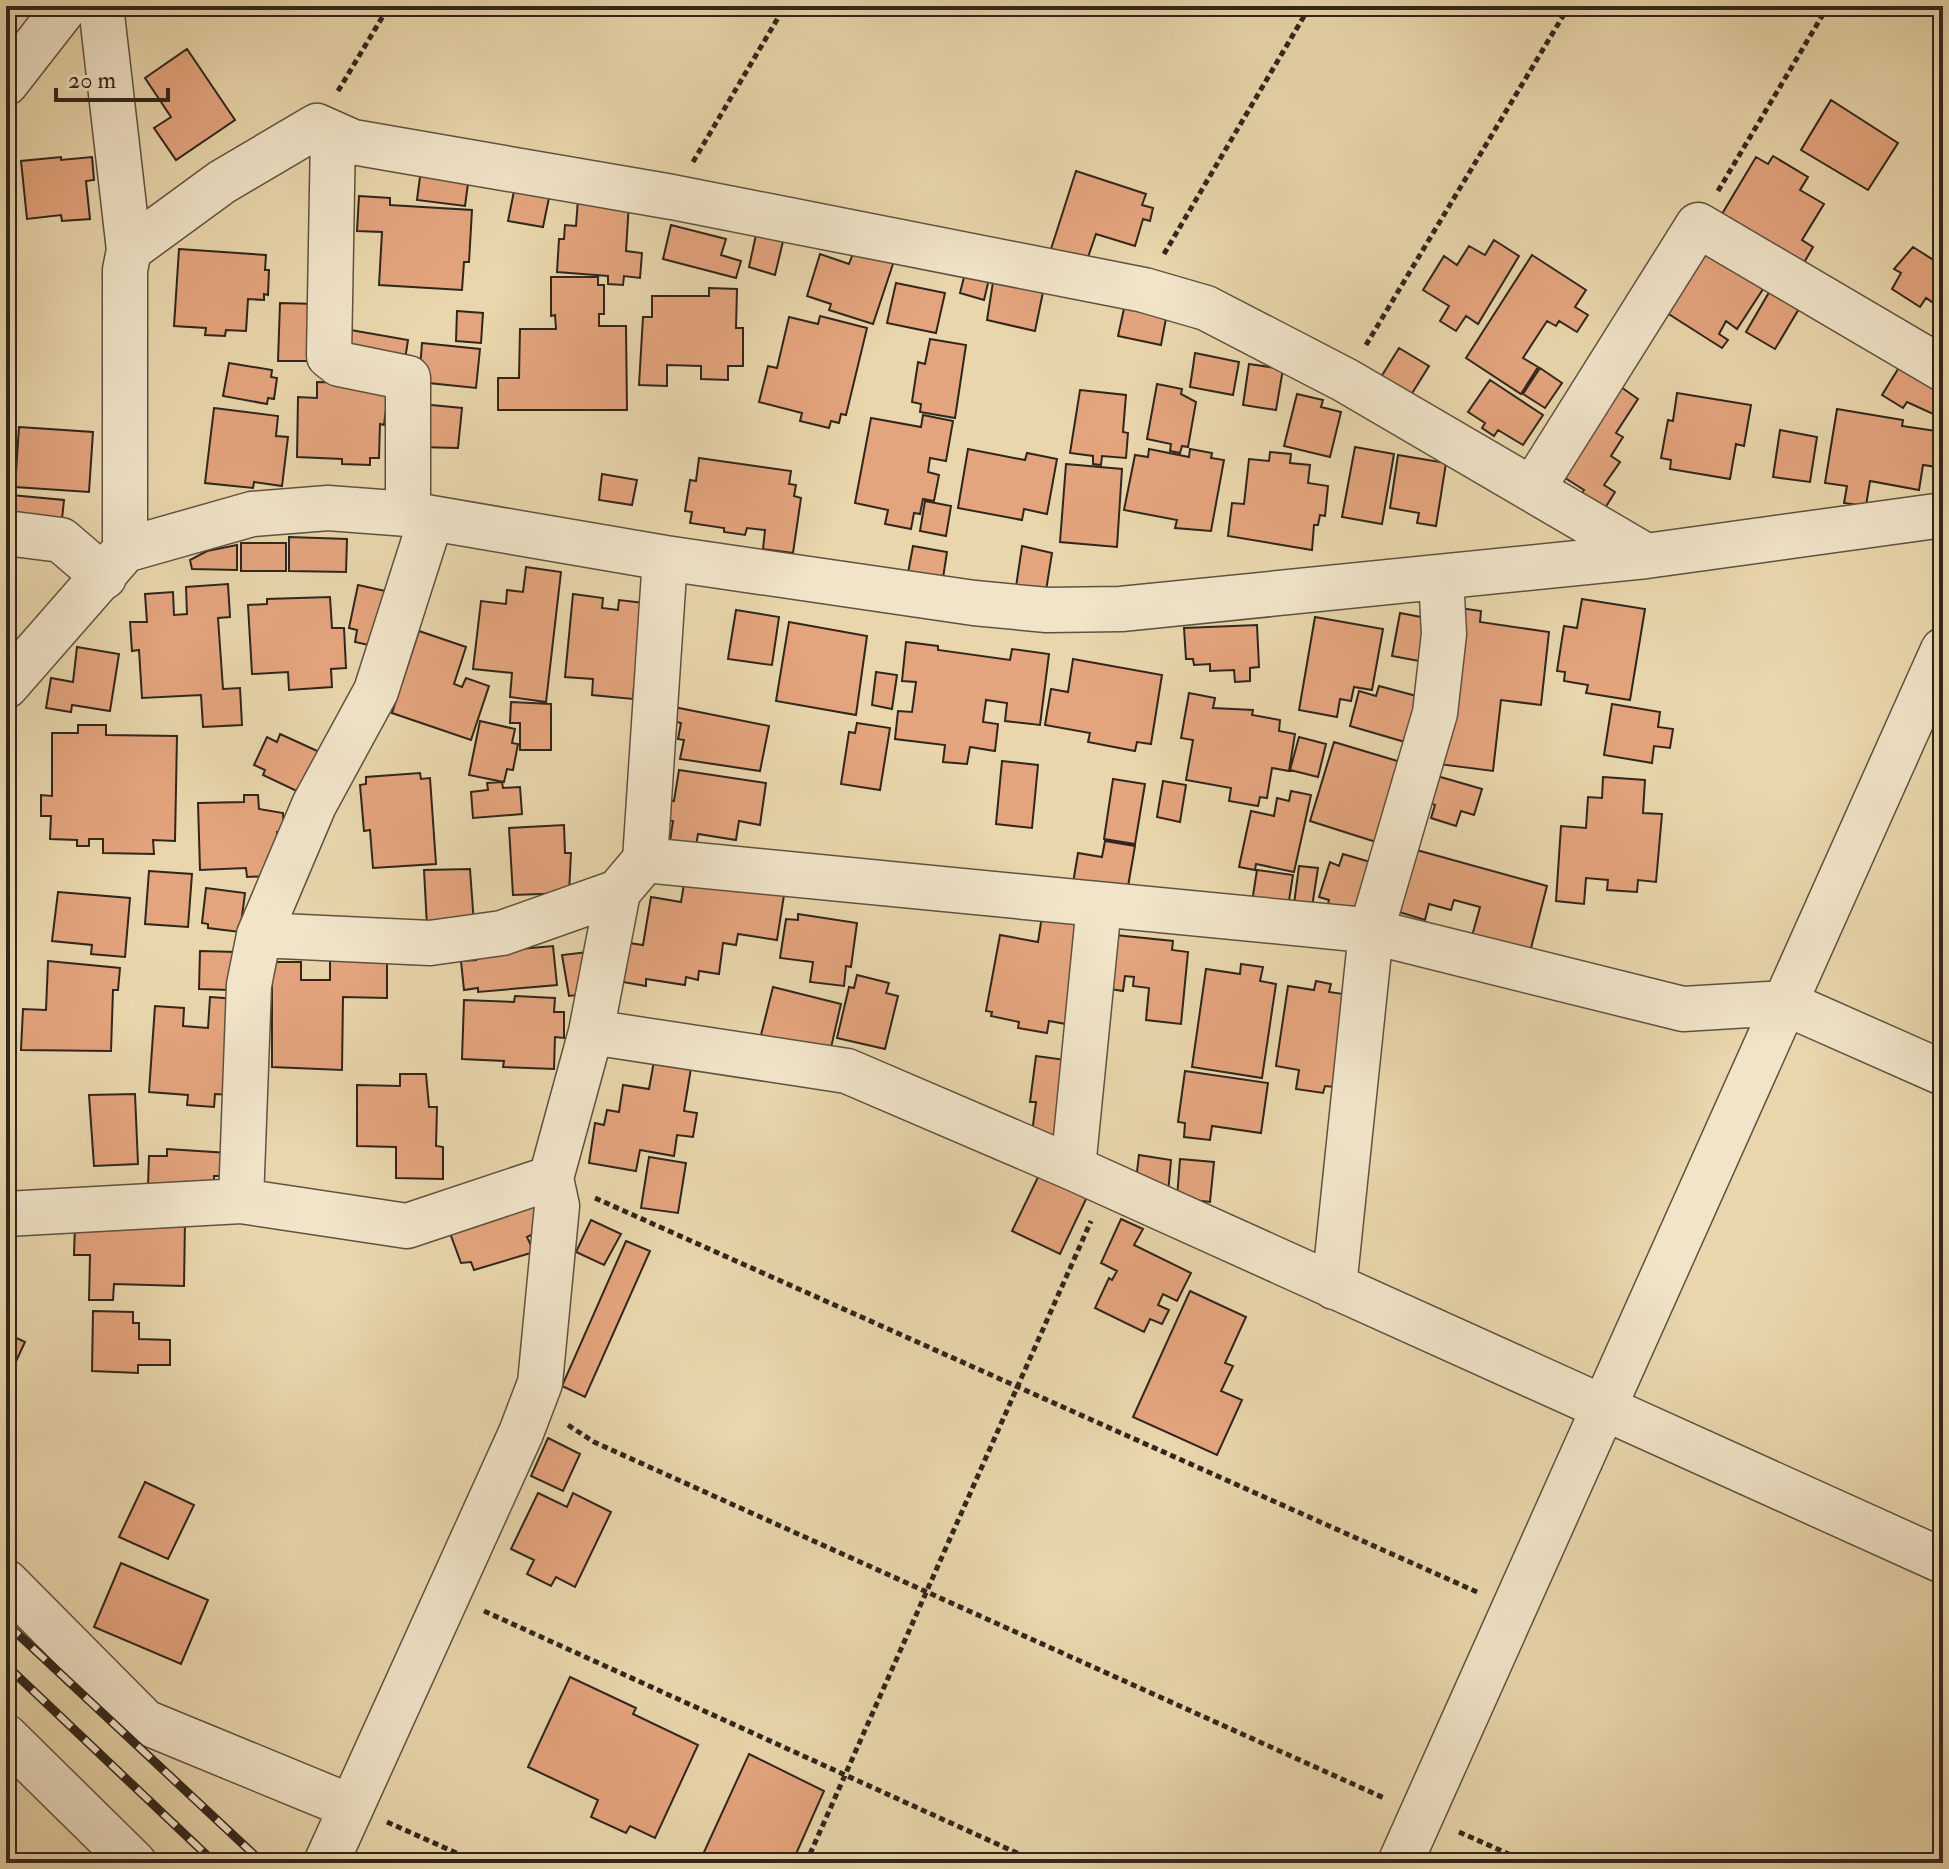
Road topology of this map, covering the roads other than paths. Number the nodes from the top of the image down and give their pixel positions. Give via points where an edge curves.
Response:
1 (66, 6) edge
2 (101, 6) edge
3 (6, 83) edge
4 (325, 130) junction
5 (129, 250) junction
6 (1943, 369) edge
7 (1533, 488) junction
8 (1943, 515) edge
9 (419, 516) junction
10 (6, 533) edge
11 (1646, 556) junction
12 (665, 558) junction
13 (114, 564) junction
14 (1441, 577) junction
15 (1943, 650) edge
16 (6, 686) edge
17 (632, 876) junction
18 (1099, 905) junction
19 (1371, 932) junction
20 (259, 935) junction
21 (1785, 1003) junction
22 (591, 1032) junction
23 (1943, 1073) edge
24 (1090, 1176) junction
25 (552, 1181) junction
26 (241, 1201) junction
27 (6, 1214) edge
28 (1334, 1287) junction
29 (1601, 1410) junction
30 (1943, 1561) edge
31 (6, 1582) edge
32 (6, 1737) edge
33 (349, 1806) junction
34 (134, 1863) edge
35 (326, 1863) edge
36 (1400, 1863) edge

1 - 3 street
2 - 5 street
4 - 5 street via 222,182
4 - 7 street via 353,142 672,197 1144,290 1206,308
4 - 9 street via 329,356 339,364 408,378
5 - 13 street
6 - 7 street via 1698,225
7 - 11 street
8 - 11 street
9 - 12 street
9 - 13 street via 328,508 252,514
9 - 20 street via 376,691 314,805
10 - 13 street via 61,540
11 - 14 street
12 - 14 street via 1047,610 1121,609
12 - 17 street
13 - 16 street
14 - 19 street via 1444,634 1435,713
15 - 21 street
17 - 18 street
17 - 20 street via 502,933 430,943
17 - 22 street
18 - 19 street
18 - 24 street
19 - 21 street via 1683,1009
19 - 28 street
20 - 26 street via 249,985
21 - 23 street
21 - 29 street
22 - 24 street via 847,1071
22 - 25 street
24 - 28 street
25 - 26 street via 407,1226
25 - 33 street via 557,1206 540,1383
26 - 27 street
28 - 29 street
29 - 30 street
29 - 36 street
31 - 33 street via 145,1722
32 - 34 street
33 - 35 street

